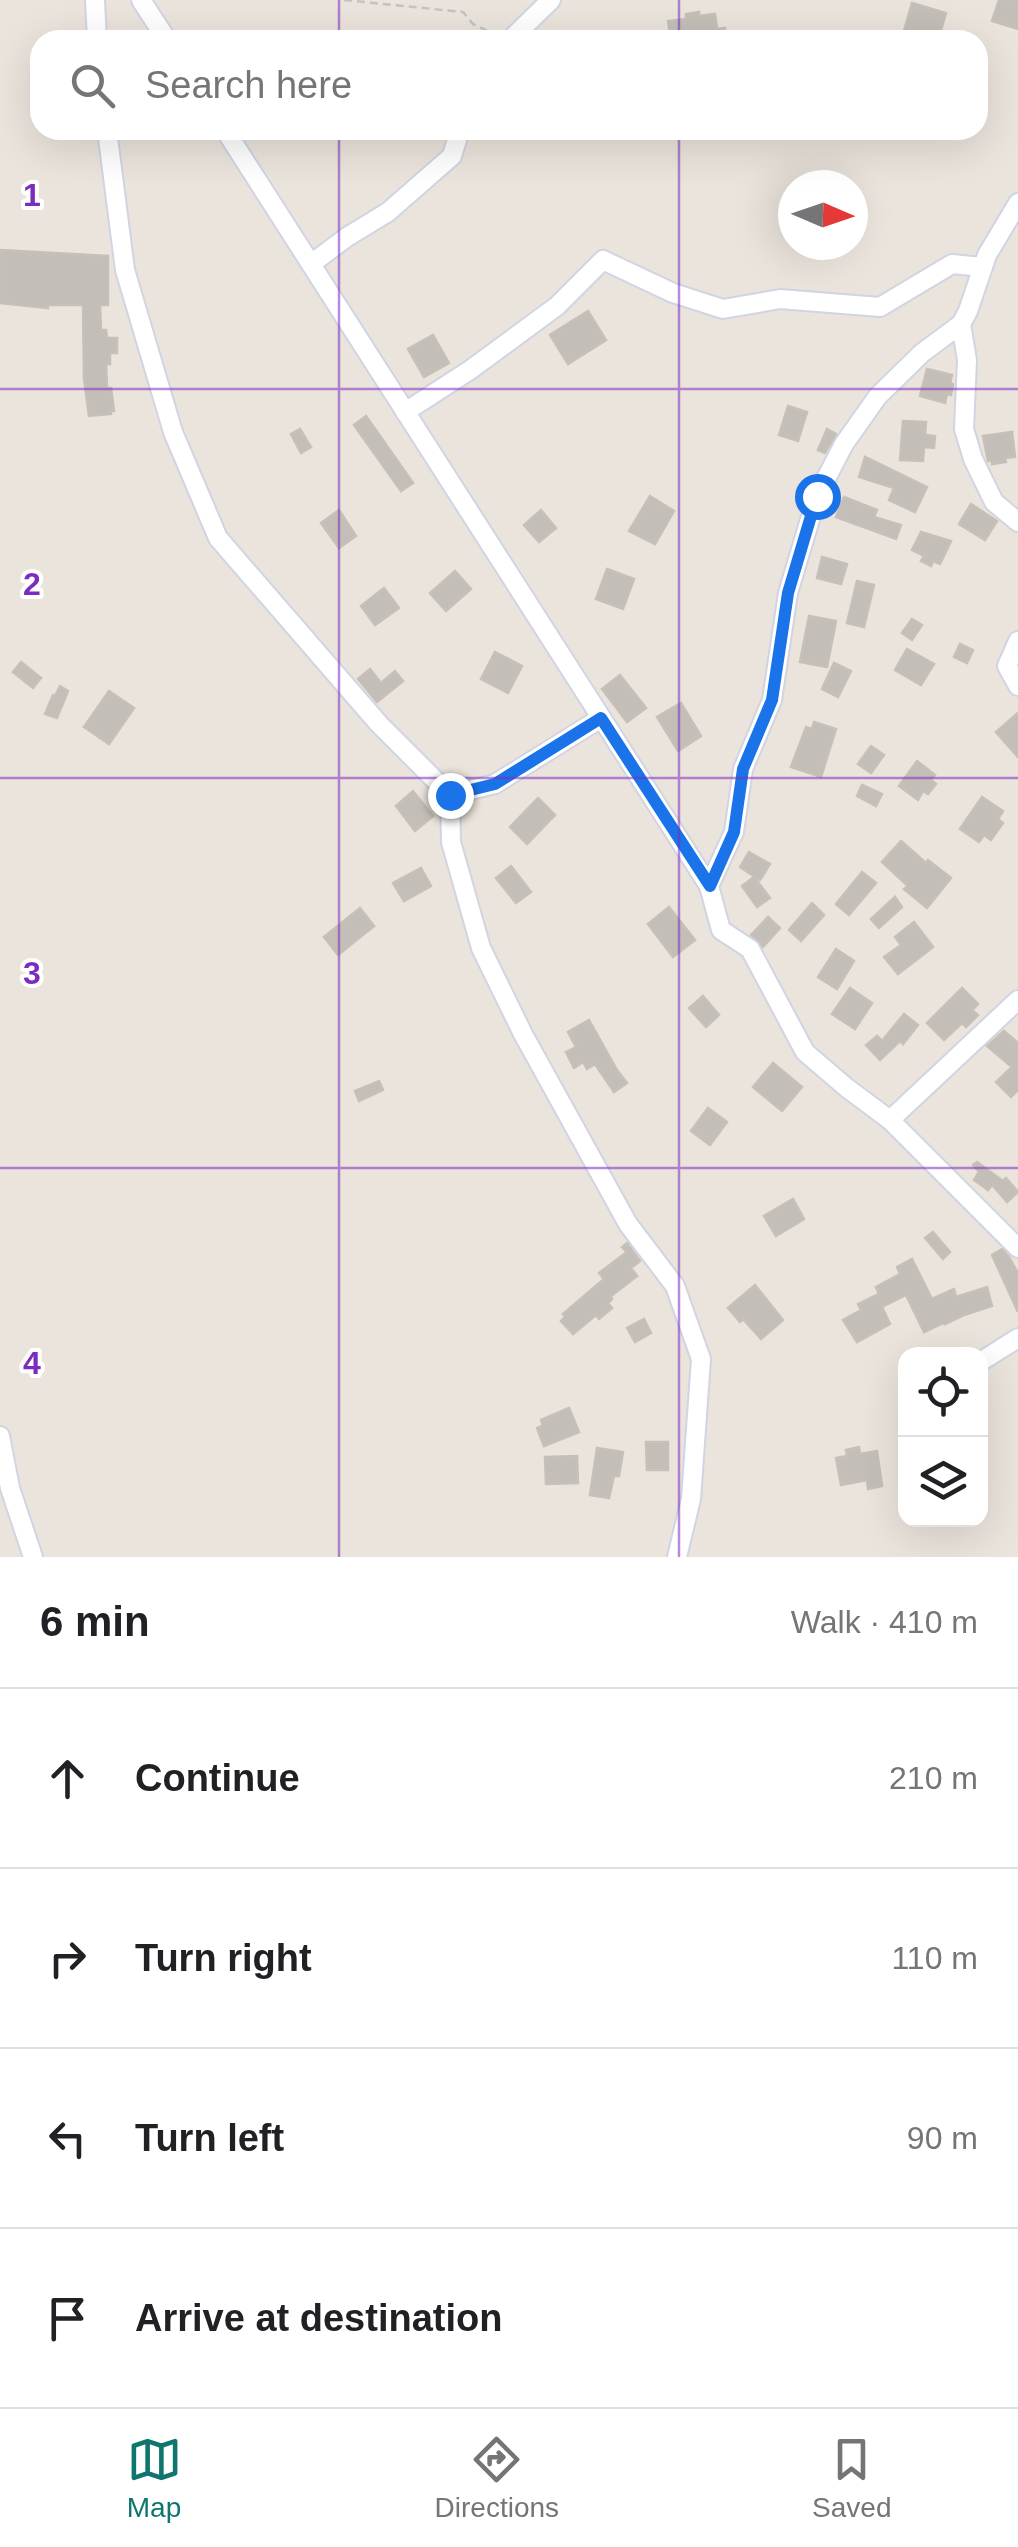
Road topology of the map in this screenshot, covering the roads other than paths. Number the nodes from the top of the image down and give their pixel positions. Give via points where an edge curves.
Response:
1 (95, 0) edge
2 (141, 0) edge
3 (551, 0) edge
4 (96, 30) edge
5 (160, 30) edge
6 (519, 30) edge
7 (108, 140) edge
8 (231, 140) edge
9 (457, 140) edge
10 (1018, 203) edge
11 (311, 264) junction
12 (982, 267) junction
13 (960, 324) junction
14 (405, 412) junction
15 (1018, 522) edge
16 (1018, 641) edge
17 (1018, 686) edge
18 (601, 718) junction
19 (450, 795) junction
20 (710, 886) junction
21 (1018, 1000) edge
22 (890, 1120) junction
23 (1018, 1248) edge
24 (1018, 1338) edge
25 (988, 1357) edge
26 (0, 1436) edge
27 (34, 1557) edge
28 (677, 1557) edge

1 - 4 street
2 - 5 street
3 - 6 street
7 - 19 street via 125,270 173,432 218,538
8 - 11 street
9 - 11 street via 452,156 388,212
10 - 12 street
11 - 14 street
12 - 13 street
12 - 14 street via 952,264 880,307 780,298 723,308 603,260 557,306
13 - 15 street via 967,360 964,429 994,502
13 - 20 street via 878,396 817,496 788,593 772,700 743,769 734,832
14 - 18 street
16 - 17 street via 1006,666
18 - 19 street via 495,784
18 - 20 street
19 - 28 street via 451,842 481,948 628,1224 675,1286 701,1359 690,1499
20 - 22 street via 722,930 750,949 805,1052
21 - 22 street
22 - 23 street
24 - 25 street
26 - 27 street

